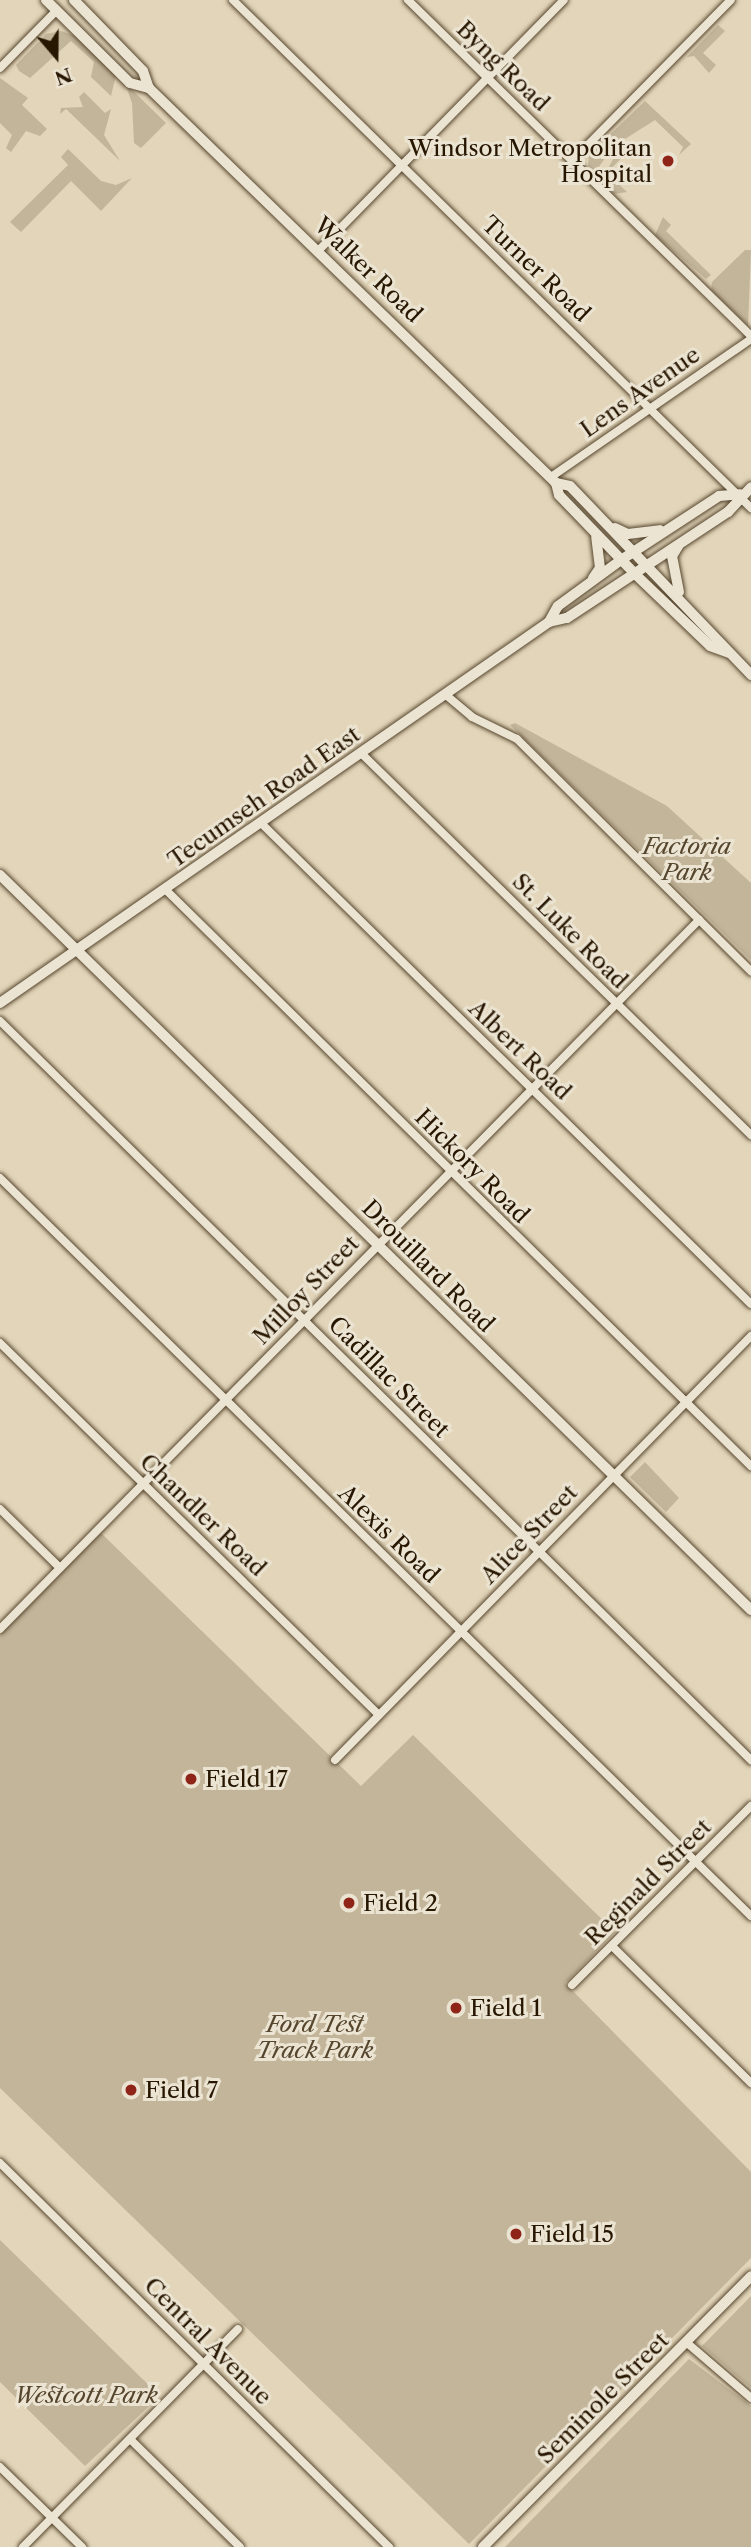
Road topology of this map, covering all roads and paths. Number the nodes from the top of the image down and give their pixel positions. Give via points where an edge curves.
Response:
1 (46, 0) edge
2 (233, 0) edge
3 (408, 0) edge
4 (564, 0) edge
5 (731, 0) edge
6 (76, 1) edge
7 (59, 5) edge
8 (0, 68) edge
9 (487, 78) junction
10 (149, 88) junction
11 (572, 161) junction
12 (401, 165) junction
13 (318, 251) junction
14 (751, 337) edge
15 (652, 407) junction
16 (554, 480) junction
17 (751, 486) edge
18 (740, 494) junction
19 (751, 508) edge
20 (607, 524) junction
21 (673, 527) junction
22 (595, 534) junction
23 (681, 542) junction
24 (634, 551) junction
25 (621, 560) junction
26 (648, 564) junction
27 (634, 573) junction
28 (592, 580) junction
29 (681, 597) junction
30 (549, 622) junction
31 (729, 653) junction
32 (751, 675) edge
33 (446, 695) junction
34 (362, 754) junction
35 (262, 824) junction
36 (0, 875) edge
37 (167, 891) junction
38 (699, 920) junction
39 (77, 950) junction
40 (751, 971) edge
41 (0, 1003) edge
42 (617, 1003) junction
43 (0, 1021) edge
44 (532, 1089) junction
45 (751, 1135) edge
46 (450, 1171) junction
47 (0, 1178) edge
48 (378, 1244) junction
49 (751, 1304) edge
50 (304, 1320) junction
51 (751, 1336) edge
52 (0, 1343) edge
53 (225, 1400) junction
54 (686, 1402) junction
55 (751, 1466) edge
56 (614, 1476) junction
57 (143, 1483) junction
58 (0, 1509) edge
59 (539, 1552) junction
60 (60, 1568) junction
61 (751, 1610) edge
62 (0, 1629) edge
63 (461, 1631) junction
64 (379, 1715) junction
65 (335, 1760) dead end
66 (751, 1760) edge
67 (751, 1806) edge
68 (696, 1862) junction
69 (751, 1916) edge
70 (613, 1947) junction
71 (572, 1985) dead end
72 (751, 2083) edge
73 (0, 2163) edge
74 (751, 2276) edge
75 (238, 2329) dead end
76 (686, 2342) junction
77 (204, 2364) junction
78 (751, 2398) edge
79 (130, 2439) junction
80 (0, 2467) edge
81 (52, 2518) junction
82 (23, 2547) edge
83 (82, 2547) edge
84 (240, 2547) edge
85 (389, 2547) edge
86 (483, 2547) edge

1 - 7 main road, Walker Road
2 - 12 street, Turner Road
3 - 9 street, Byng Road
4 - 9 street
5 - 11 street
6 - 7 main road
6 - 10 main road, Walker Road via 144,71
7 - 8 street
7 - 10 main road, Walker Road via 130,83
9 - 11 street, Byng Road
9 - 12 street
10 - 13 main road, Walker Road
11 - 14 street, Byng Road
12 - 13 street
12 - 15 street, Turner Road
13 - 16 main road, Walker Road
14 - 15 street, Lens Avenue
15 - 16 street, Lens Avenue
15 - 18 street, Turner Road
16 - 20 main road, Walker Road via 570,486
16 - 22 main road, Walker Road via 559,495
17 - 18 main road, Tecumseh Road East
18 - 19 street, Turner Road
18 - 21 main road, Tecumseh Road East via 719,496
18 - 23 main road, Tecumseh Road East via 728,512
20 - 21 main road via 628,534
20 - 24 main road, Walker Road
21 - 24 main road, Tecumseh Road East
22 - 25 main road, Walker Road
22 - 28 main road via 600,568
23 - 26 main road, Tecumseh Road East
23 - 29 main road via 672,556
24 - 25 main road, Tecumseh Road East
24 - 26 main road, Walker Road
25 - 27 main road, Walker Road
25 - 28 main road, Tecumseh Road East
26 - 27 main road, Tecumseh Road East
26 - 29 main road, Walker Road
27 - 30 main road, Tecumseh Road East via 567,618
27 - 31 main road, Walker Road via 710,646
28 - 30 main road, Tecumseh Road East via 558,606
29 - 31 main road, Walker Road
30 - 33 main road, Tecumseh Road East
31 - 32 main road, Walker Road
33 - 34 main road, Tecumseh Road East
33 - 38 street via 472,717 517,739
34 - 35 main road, Tecumseh Road East
34 - 42 street, St. Luke Road
35 - 37 main road, Tecumseh Road East
35 - 44 street, Albert Road
36 - 39 street, Drouillard Road
37 - 39 main road, Tecumseh Road East
37 - 46 street, Hickory Road
38 - 40 street
38 - 42 street, Milloy Street
39 - 41 main road, Tecumseh Road East
39 - 48 street, Drouillard Road
42 - 44 street, Milloy Street
42 - 45 street, St. Luke Road
43 - 50 street, Cadillac Street
44 - 46 street, Milloy Street
44 - 49 street, Albert Road
46 - 48 street, Milloy Street
46 - 54 street, Hickory Road
47 - 53 street, Alexis Road
48 - 50 street, Milloy Street
48 - 56 street, Drouillard Road
50 - 53 street, Milloy Street
50 - 59 street, Cadillac Street
51 - 54 street, Alice Street
52 - 57 street, Chandler Road
53 - 57 street, Milloy Street
53 - 63 street, Alexis Road
54 - 55 street, Hickory Road
54 - 56 street, Alice Street
56 - 59 street, Alice Street
56 - 61 street, Drouillard Road
57 - 60 street, Milloy Street
57 - 64 street, Chandler Road
58 - 60 street
59 - 63 street, Alice Street
59 - 66 street, Cadillac Street
60 - 62 street, Milloy Street
63 - 64 street, Alice Street
63 - 68 street, Alexis Road
64 - 65 street, Alice Street
67 - 68 street, Reginald Street
68 - 69 street, Alexis Road
68 - 70 street, Reginald Street
70 - 71 street, Reginald Street
70 - 72 street
73 - 77 street, Central Avenue
74 - 76 street, Seminole Street
75 - 77 street
76 - 78 street
76 - 86 street, Seminole Street
77 - 79 street
77 - 85 street, Central Avenue
79 - 81 street
79 - 84 street
80 - 81 street
81 - 82 street
81 - 83 street

